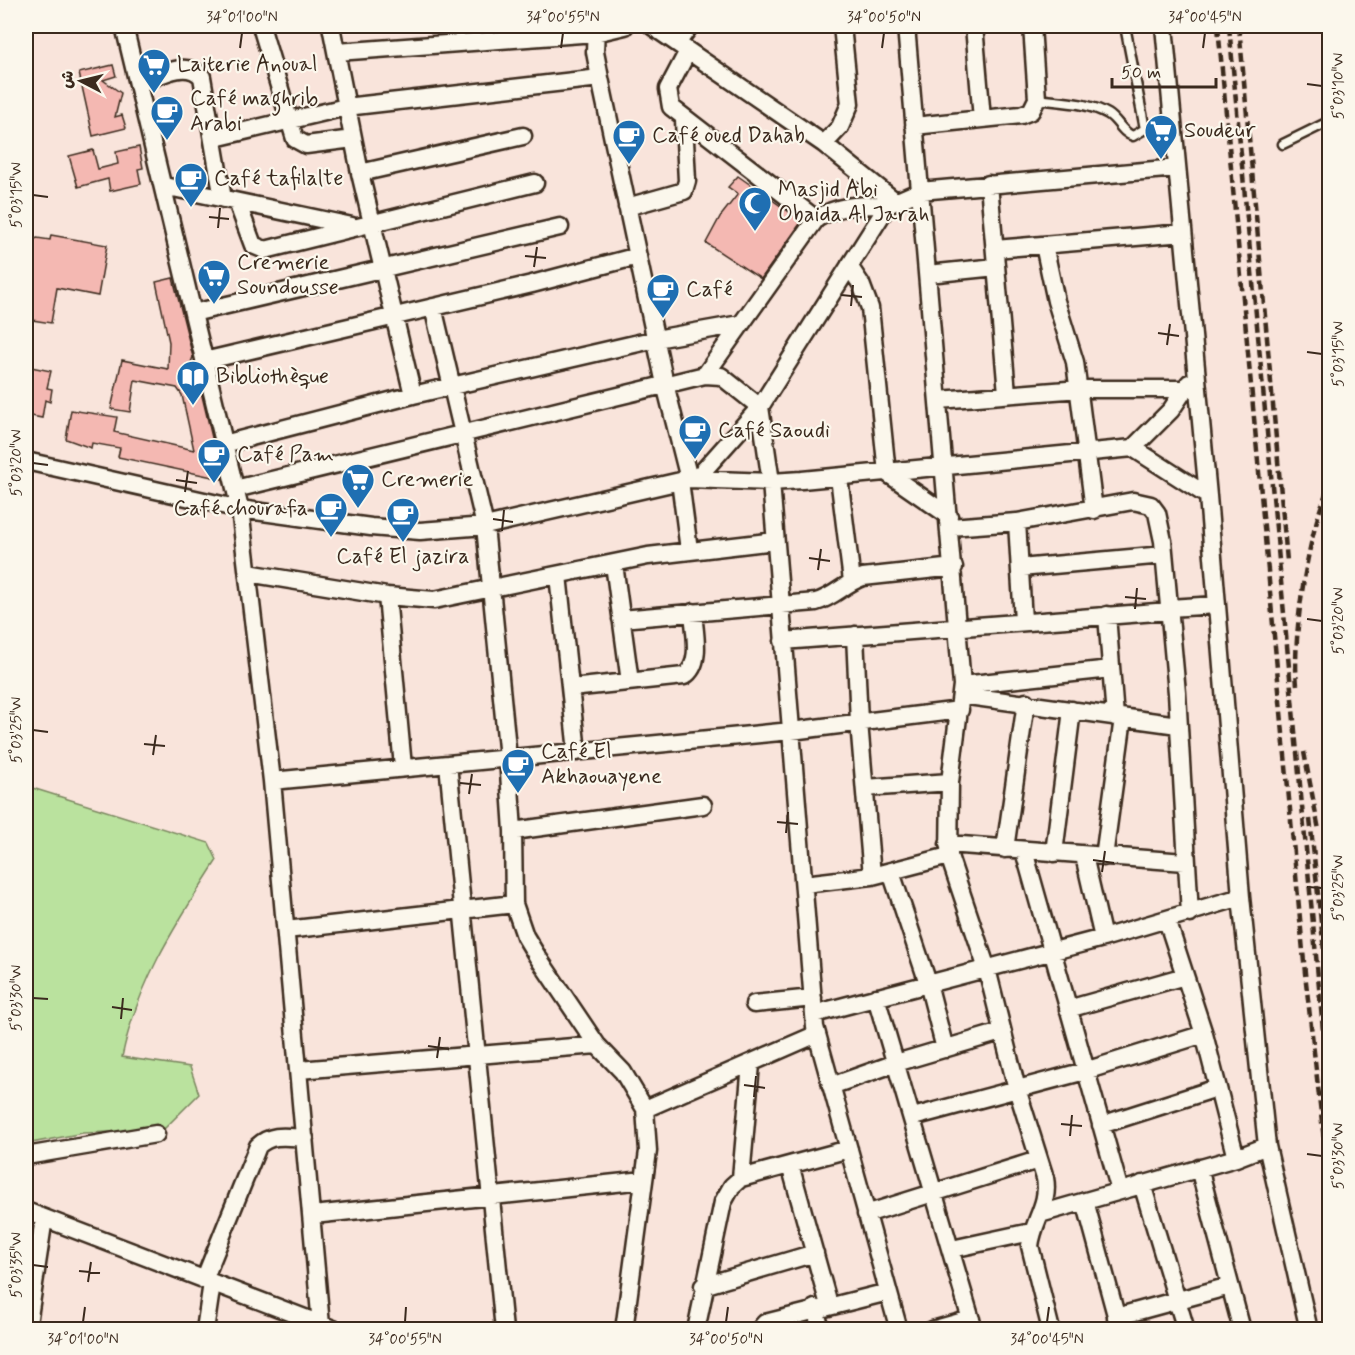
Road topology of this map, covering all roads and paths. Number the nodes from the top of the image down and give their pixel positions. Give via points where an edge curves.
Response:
1 (124, 26) edge
2 (261, 26) edge
3 (331, 26) edge
4 (626, 26) edge
5 (652, 26) edge
6 (690, 26) edge
7 (842, 26) edge
8 (906, 26) edge
9 (974, 26) edge
10 (1032, 26) edge
11 (1125, 26) edge
12 (1164, 26) edge
13 (595, 29) edge
14 (683, 47) junction
15 (337, 52) junction
16 (600, 78) junction
17 (138, 84) junction
18 (1037, 99) junction
19 (346, 107) junction
20 (982, 119) junction
21 (684, 120) junction
22 (288, 121) junction
23 (1329, 121) edge
24 (914, 126) junction
25 (1173, 128) junction
26 (1145, 129) junction
27 (523, 136) dead end
28 (215, 138) junction
29 (353, 139) junction
30 (824, 144) junction
31 (1283, 144) dead end
32 (1177, 168) junction
33 (360, 173) junction
34 (535, 183) dead end
35 (989, 184) junction
36 (164, 186) junction
37 (920, 191) junction
38 (230, 201) junction
39 (891, 203) junction
40 (627, 207) junction
41 (816, 219) junction
42 (364, 225) junction
43 (560, 227) dead end
44 (1183, 233) junction
45 (1044, 245) junction
46 (995, 249) junction
47 (638, 256) junction
48 (849, 266) junction
49 (996, 267) junction
50 (384, 270) junction
51 (928, 274) junction
52 (433, 307) junction
53 (193, 313) junction
54 (394, 316) junction
55 (740, 324) junction
56 (656, 339) junction
57 (204, 361) junction
58 (1196, 372) junction
59 (705, 375) junction
60 (665, 384) junction
61 (451, 388) junction
62 (1080, 389) junction
63 (1186, 389) junction
64 (1007, 393) junction
65 (413, 395) junction
66 (939, 400) junction
67 (760, 407) junction
68 (462, 434) junction
69 (224, 444) junction
70 (1133, 448) junction
71 (1088, 452) junction
72 (26, 460) edge
73 (945, 464) junction
74 (887, 473) junction
75 (839, 477) junction
76 (688, 479) junction
77 (771, 482) junction
78 (235, 489) junction
79 (1208, 496) junction
80 (240, 509) junction
81 (1094, 510) junction
82 (950, 522) junction
83 (1017, 522) junction
84 (485, 526) junction
85 (775, 541) junction
86 (689, 549) junction
87 (1164, 555) junction
88 (614, 564) junction
89 (954, 567) junction
90 (1020, 568) junction
91 (248, 573) junction
92 (558, 575) junction
93 (852, 581) junction
94 (491, 587) junction
95 (387, 596) junction
96 (780, 605) junction
97 (1217, 605) junction
98 (1169, 609) junction
99 (693, 612) junction
100 (1107, 615) junction
101 (621, 619) junction
102 (1023, 621) junction
103 (959, 625) junction
104 (855, 634) junction
105 (783, 641) junction
106 (1112, 669) junction
107 (630, 682) junction
108 (571, 688) junction
109 (961, 696) junction
110 (1026, 702) junction
111 (1072, 710) junction
112 (1119, 718) junction
113 (859, 722) junction
114 (1178, 725) junction
115 (791, 730) junction
116 (577, 752) junction
117 (508, 758) junction
118 (448, 764) junction
119 (403, 767) junction
120 (272, 781) junction
121 (951, 782) junction
122 (865, 788) junction
123 (703, 805) dead end
124 (513, 831) junction
125 (1005, 849) junction
126 (948, 850) junction
127 (1024, 851) junction
128 (1054, 853) junction
129 (1084, 856) junction
130 (1104, 857) junction
131 (1185, 862) junction
132 (891, 872) junction
133 (872, 876) junction
134 (804, 884) junction
135 (1241, 897) junction
136 (514, 904) junction
137 (464, 908) junction
138 (1190, 914) junction
139 (1167, 920) junction
140 (286, 930) junction
141 (1102, 938) junction
142 (1051, 952) junction
143 (987, 969) junction
144 (1185, 976) junction
145 (928, 983) junction
146 (876, 997) junction
147 (754, 1004) dead end
148 (814, 1006) junction
149 (1068, 1009) junction
150 (1001, 1032) junction
151 (817, 1034) junction
152 (1203, 1034) junction
153 (597, 1045) junction
154 (945, 1049) junction
155 (477, 1056) junction
156 (896, 1063) junction
157 (751, 1064) junction
158 (299, 1070) junction
159 (1085, 1071) junction
160 (831, 1086) junction
161 (1217, 1088) junction
162 (1017, 1089) junction
163 (645, 1108) junction
164 (913, 1117) junction
165 (1101, 1125) junction
166 (156, 1134) dead end
167 (305, 1138) junction
168 (1267, 1146) junction
169 (849, 1149) junction
170 (26, 1156) edge
171 (1236, 1158) junction
172 (1038, 1160) junction
173 (790, 1165) junction
174 (1199, 1168) junction
175 (741, 1178) junction
176 (644, 1180) junction
177 (1142, 1184) junction
178 (1120, 1191) junction
179 (935, 1192) junction
180 (489, 1197) junction
181 (1086, 1201) junction
182 (26, 1211) edge
183 (866, 1214) junction
184 (1040, 1214) junction
185 (313, 1215) junction
186 (44, 1218) junction
187 (1032, 1232) junction
188 (952, 1249) junction
189 (815, 1253) junction
190 (208, 1282) junction
191 (703, 1286) junction
192 (1230, 1286) junction
193 (888, 1292) junction
194 (1178, 1300) junction
195 (822, 1307) junction
196 (1118, 1323) edge
197 (972, 1324) edge
198 (329, 1327) edge
199 (27, 1329) edge
200 (205, 1329) edge
201 (504, 1329) edge
202 (624, 1329) edge
203 (696, 1329) edge
204 (759, 1329) edge
205 (821, 1329) edge
206 (899, 1329) edge
207 (932, 1329) edge
208 (1051, 1329) edge
209 (1186, 1329) edge
210 (1242, 1329) edge
211 (1309, 1329) edge

1 - 17 street
2 - 22 street
3 - 15 street
4 - 13 street
5 - 14 street
6 - 14 street
7 - 30 street via 849,104 840,127
8 - 24 street
9 - 20 street
10 - 18 street
11 - 26 lane
12 - 25 street
13 - 15 street
13 - 16 street
14 - 21 street via 668,89 671,107
14 - 30 street
15 - 19 street
16 - 19 street
16 - 40 street
17 - 28 street via 184,68 198,72 206,87
17 - 36 street
18 - 20 street via 1027,114
18 - 26 lane via 1100,110 1134,136
19 - 22 street
19 - 29 street
20 - 24 street
21 - 40 street via 684,192
21 - 41 street
22 - 28 street
22 - 29 street via 299,143
23 - 31 lane
24 - 37 street
25 - 26 lane
25 - 32 street
27 - 33 street
28 - 38 street
29 - 33 street
30 - 39 street
32 - 35 street
32 - 44 street
33 - 42 street
34 - 42 street
35 - 37 street
35 - 46 street
36 - 38 street
36 - 53 street
37 - 39 street
37 - 51 street
38 - 42 street
38 - 42 street via 258,248 274,248
39 - 41 street via 848,205
39 - 48 street
40 - 47 street
41 - 55 street
42 - 50 street
43 - 50 street
44 - 45 street
44 - 58 street
45 - 46 street
45 - 62 street
46 - 49 street
47 - 52 street
47 - 56 street
48 - 67 street
48 - 74 street via 870,308
49 - 51 street
49 - 64 street
50 - 53 street
50 - 54 street
51 - 66 street
52 - 54 street
52 - 61 street
53 - 57 street
54 - 57 street
54 - 65 street
55 - 56 street
55 - 59 street
56 - 60 street
56 - 61 street
57 - 69 street
58 - 63 street
58 - 79 street
59 - 60 street
59 - 67 street via 721,376
60 - 68 street
60 - 76 street
61 - 65 street
61 - 68 street
62 - 63 street
62 - 64 street
62 - 71 street
63 - 70 street
64 - 66 street
65 - 69 street
66 - 73 street
67 - 76 street
67 - 77 street
68 - 78 street
68 - 84 street
69 - 78 street
70 - 71 street
70 - 79 street
71 - 73 street
71 - 81 street
72 - 80 street
73 - 74 street
73 - 82 street
74 - 75 street
74 - 82 street
75 - 77 street
75 - 93 street
76 - 77 street
76 - 84 street
76 - 86 street
77 - 85 street
78 - 80 street
79 - 97 street
80 - 84 street via 402,531
80 - 91 street
81 - 83 street
81 - 87 street via 1133,501 1151,505 1160,523
82 - 83 street
82 - 89 street
83 - 90 street
84 - 94 street
85 - 86 street
85 - 96 street
86 - 88 street
87 - 90 street
87 - 98 street
88 - 92 street
88 - 101 street
89 - 93 street
89 - 103 street
90 - 102 street
91 - 95 street
91 - 120 street
92 - 94 street
92 - 108 street
93 - 96 street via 826,599
94 - 95 street via 434,600
94 - 117 street
95 - 119 street
96 - 99 street
96 - 105 street
97 - 98 street
97 - 135 street
98 - 100 street
98 - 114 street
99 - 101 street
99 - 107 street via 695,662 689,673 677,678
100 - 102 street
100 - 106 street
101 - 107 street
102 - 103 street
103 - 104 street
103 - 109 street
104 - 105 street
104 - 113 street
105 - 115 street
106 - 109 street
106 - 112 street
107 - 108 street
108 - 116 street
109 - 110 street
109 - 113 street
109 - 121 street
110 - 111 street
110 - 125 street
111 - 112 street
111 - 128 street
112 - 114 street
112 - 130 street
113 - 115 street
113 - 122 street
114 - 131 street
115 - 116 street
115 - 134 street
116 - 117 street
117 - 118 street
117 - 124 street
118 - 119 street
118 - 137 street
119 - 120 street
120 - 140 street
121 - 122 street
121 - 126 street
122 - 133 street
123 - 124 street
124 - 136 street
125 - 126 street
125 - 127 street
126 - 132 street
126 - 143 street
127 - 128 street
127 - 142 street
128 - 129 street
129 - 130 street
129 - 141 street
130 - 131 street
131 - 138 street
132 - 133 street
132 - 145 street
133 - 134 street
134 - 148 street
135 - 138 street
135 - 168 street
136 - 137 street
136 - 153 street via 525,936
137 - 140 street
137 - 155 street
138 - 139 street
139 - 141 street
139 - 144 street
140 - 158 street
141 - 142 street
142 - 143 street
142 - 149 street
143 - 145 street
143 - 150 street
144 - 149 street
144 - 152 street
145 - 146 street
145 - 154 street
146 - 148 street
146 - 156 street
147 - 148 street
148 - 151 street
149 - 159 street
150 - 154 street
150 - 162 street
151 - 157 street
151 - 160 street
152 - 159 street
152 - 161 street
153 - 155 street
153 - 163 street via 623,1072
154 - 156 street
155 - 158 street
155 - 180 street
156 - 160 street
156 - 164 street
157 - 163 street
157 - 175 street
158 - 167 street
159 - 162 street
159 - 165 street
160 - 169 street
161 - 165 street
161 - 171 street
162 - 164 street
162 - 172 street
163 - 176 street via 648,1150
164 - 179 street
165 - 178 street
166 - 170 street
167 - 185 street
167 - 190 street via 276,1136 266,1138 258,1146
168 - 171 street
168 - 211 street
169 - 173 street
169 - 183 street
171 - 174 street
172 - 179 street
172 - 184 street via 1048,1192
173 - 175 street
173 - 189 street
174 - 177 street
174 - 192 street
175 - 191 street via 723,1202
176 - 180 street
176 - 202 street
177 - 178 street
177 - 194 street
178 - 181 street
179 - 183 street
179 - 188 street
180 - 185 street
180 - 201 street
181 - 184 street
181 - 196 street
182 - 186 street
183 - 193 street
184 - 187 street
185 - 198 street
186 - 190 street
186 - 199 street
187 - 188 street
187 - 208 street via 1030,1246
188 - 197 street
189 - 191 street
189 - 195 street
190 - 198 street
190 - 200 street
191 - 203 street
192 - 194 street
192 - 210 street
193 - 195 street
193 - 206 street
194 - 196 street
194 - 209 street
195 - 204 street via 765,1323
195 - 205 street
197 - 207 street

